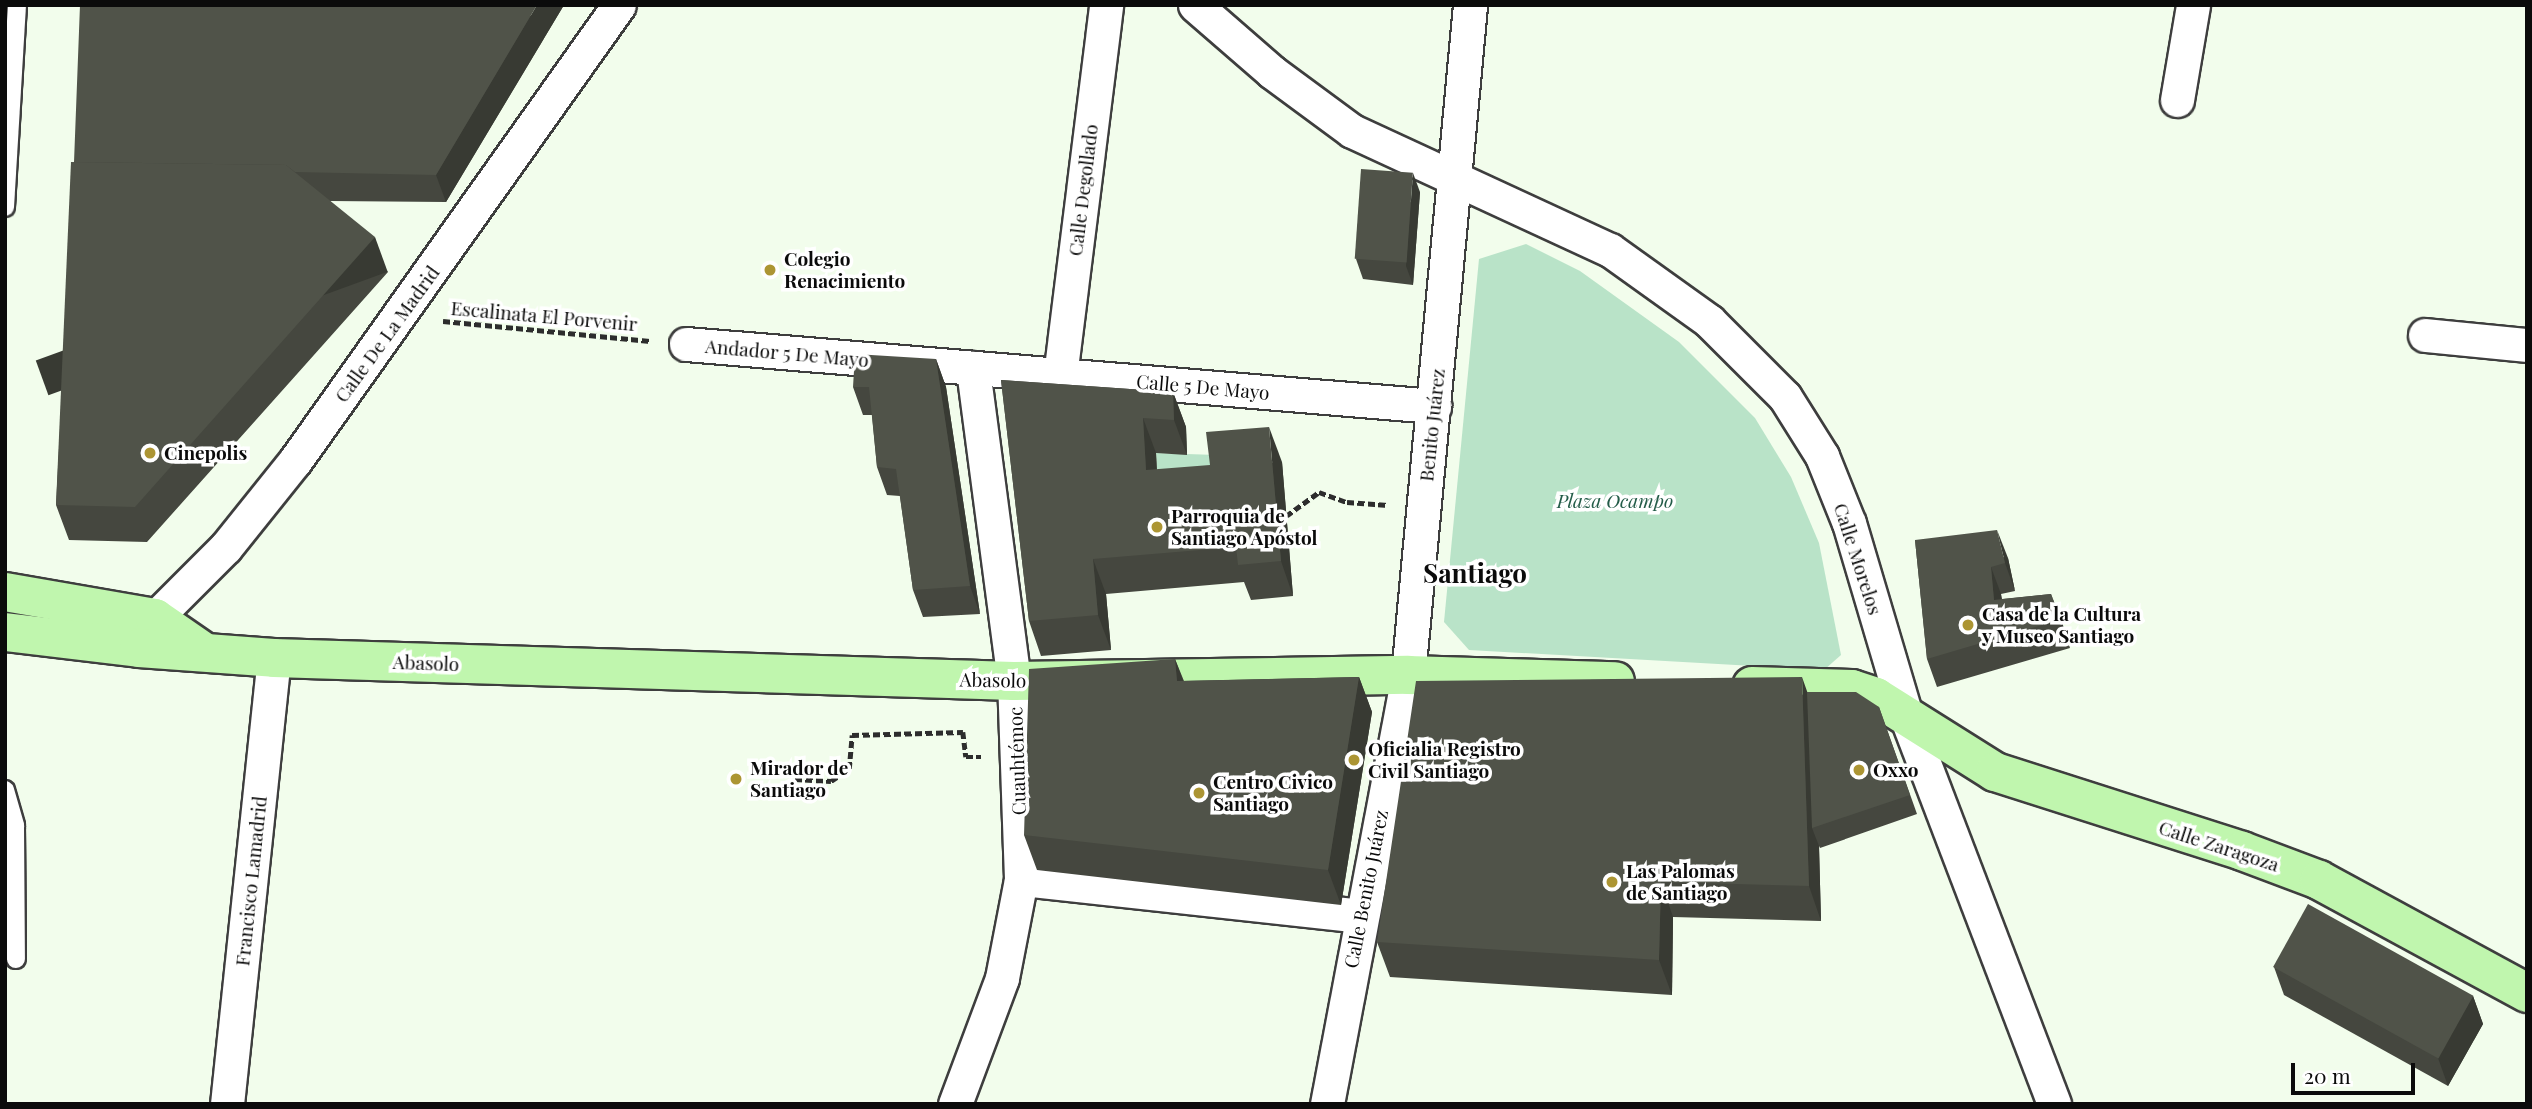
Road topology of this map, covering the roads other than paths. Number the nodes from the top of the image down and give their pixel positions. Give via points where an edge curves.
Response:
1 (18, 5) edge
2 (619, 5) edge
3 (1106, 5) edge
4 (1195, 5) edge
5 (1470, 5) edge
6 (2193, 5) edge
7 (2177, 100) dead end
8 (7, 132) edge
9 (1457, 176) junction
10 (5, 207) edge
11 (2425, 335) dead end
12 (686, 344) road end
13 (2527, 345) edge
14 (973, 368) junction
15 (1060, 376) junction
16 (1434, 406) junction
17 (5, 592) edge
18 (5, 632) edge
19 (147, 633) junction
20 (274, 658) junction
21 (1408, 675) junction
22 (1014, 681) junction
23 (1658, 683) edge
24 (1713, 684) edge
25 (1906, 716) junction
26 (5, 790) edge
27 (1021, 879) junction
28 (1359, 916) junction
29 (16, 959) dead end
30 (2527, 993) edge
31 (227, 1104) edge
32 (955, 1104) edge
33 (1327, 1104) edge
34 (2054, 1104) edge

1 - 8 lane
2 - 19 street, Calle De La Madrid via 400,317 235,536
3 - 15 street, Calle Degollado
4 - 9 street, Calle Morelos via 1272,72 1352,131
5 - 9 street, Benito Juárez
6 - 7 street
8 - 10 lane
9 - 16 street, Benito Juárez
9 - 25 street, Calle Morelos via 1610,250 1709,321 1786,397 1822,456 1849,523
11 - 13 street
12 - 14 street, Andador 5 De Mayo
14 - 15 street, Calle 5 De Mayo
14 - 22 street, Cuauhtémoc
15 - 16 street, Calle 5 De Mayo
16 - 21 street, Benito Juárez
17 - 19 street, Abasolo
18 - 19 street, Abasolo
19 - 20 street, Abasolo via 201,650
20 - 22 street, Abasolo
20 - 31 street, Francisco Lamadrid
21 - 22 street, Abasolo
21 - 23 street, Abasolo
21 - 28 street, Calle Benito Juárez
22 - 27 street, Cuauhtémoc
24 - 25 street via 1852,689
25 - 30 street, Calle Zaragoza via 1995,772 2319,880
25 - 34 street, Calle Morelos
26 - 29 lane via 15,826
27 - 28 street
27 - 32 street, Cuauhtémoc via 1002,978
28 - 33 street, Calle Benito Juárez

